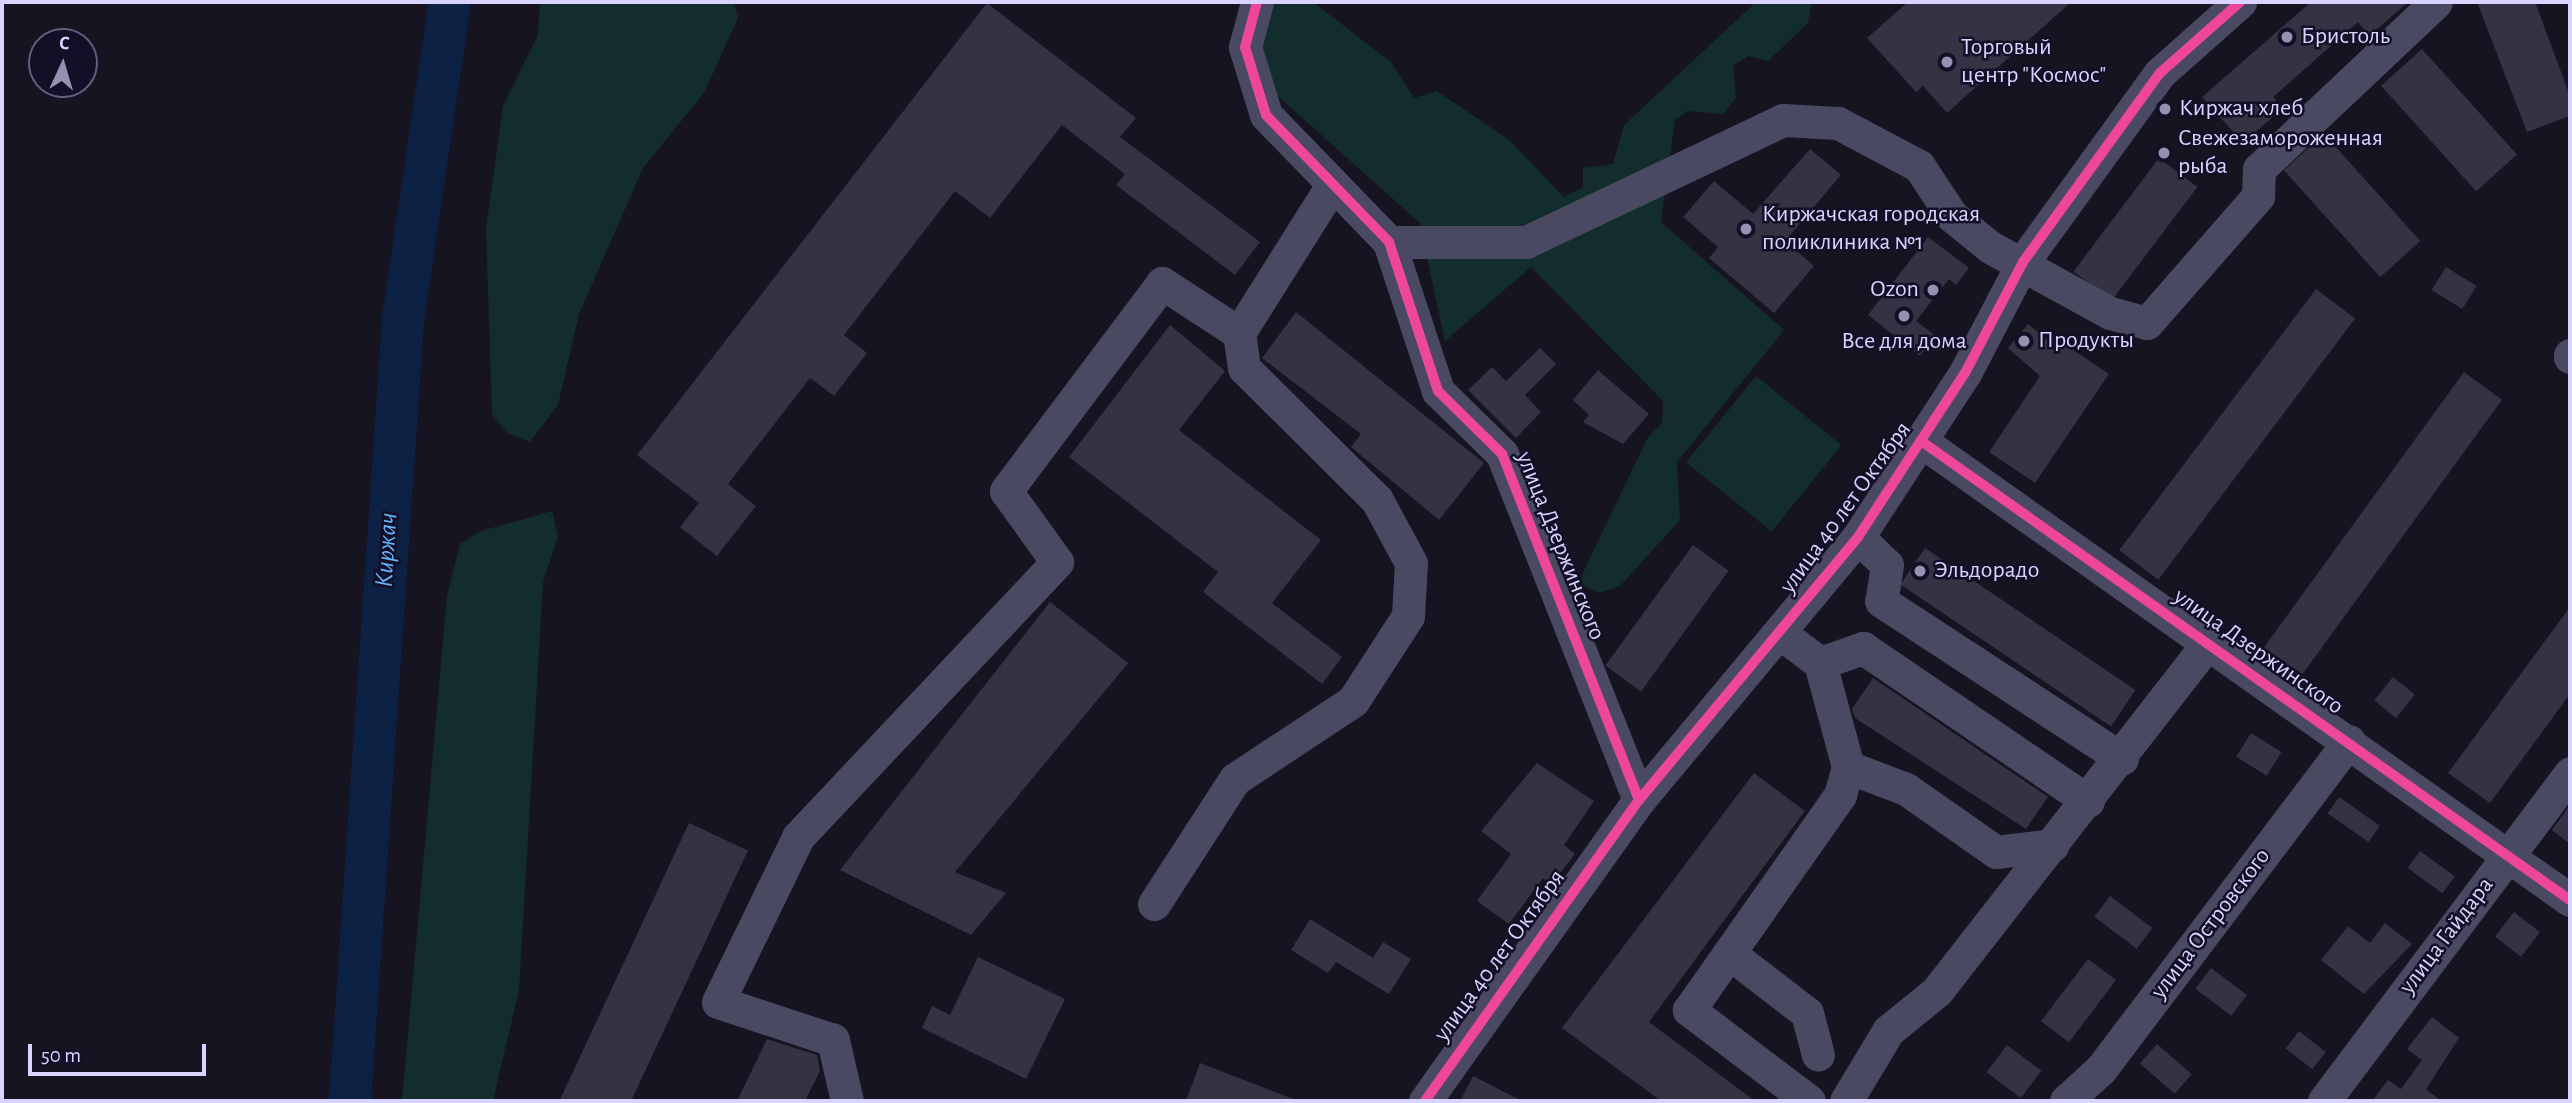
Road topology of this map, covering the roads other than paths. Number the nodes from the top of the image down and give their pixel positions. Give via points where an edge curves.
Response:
1 (1257, 2) edge
2 (2239, 2) edge
3 (2436, 2) edge
4 (1333, 184) junction
5 (1389, 242) junction
6 (2022, 262) junction
7 (1239, 333) junction
8 (1921, 441) junction
9 (1858, 537) junction
10 (1881, 601) junction
11 (1780, 633) junction
12 (2207, 644) junction
13 (1863, 648) junction
14 (1820, 663) junction
15 (2017, 690) junction
16 (1990, 732) junction
17 (2349, 741) junction
18 (2122, 758) junction
19 (1848, 767) junction
20 (2570, 773) edge
21 (1639, 800) junction
22 (2088, 801) junction
23 (2053, 845) junction
24 (1996, 852) junction
25 (2508, 854) junction
26 (2015, 893) junction
27 (2570, 900) edge
28 (1154, 904) dead end
29 (1729, 953) junction
30 (1818, 1055) dead end
31 (847, 1101) edge
32 (1425, 1101) edge
33 (1809, 1101) edge
34 (1846, 1101) edge
35 (2066, 1101) edge
36 (2325, 1101) edge

1 - 4 street, улица Дзержинского via 1245,47 1266,115
2 - 6 street, улица 40 лет Октября via 2160,73
3 - 6 street via 2259,169 2258,196 2147,323 2110,313
4 - 5 street, улица Дзержинского
4 - 7 street
5 - 6 street via 1526,242 1783,120 1838,123 1919,166 1952,216 1990,247
5 - 21 street, улица Дзержинского via 1438,391 1502,454
6 - 8 street, улица 40 лет Октября
7 - 28 street via 1244,368 1259,388 1377,500 1411,564 1408,617 1353,701 1235,779
7 - 31 street via 1162,283 1006,491 1057,562 798,838 718,1002 833,1041
8 - 9 street, улица 40 лет Октября
8 - 12 street, улица Дзержинского
9 - 10 street via 1887,565
9 - 11 street, улица 40 лет Октября
10 - 13 street
10 - 15 street
11 - 14 street
11 - 21 street, улица 40 лет Октября
12 - 17 street, улица Дзержинского
12 - 18 street
13 - 14 street
13 - 16 street
14 - 19 street
15 - 16 street
15 - 18 street
16 - 22 street
17 - 25 street, улица Дзержинского
17 - 35 street, улица Островского via 2101,1069
18 - 22 street
19 - 24 street via 1906,789
19 - 29 street via 1840,795
20 - 25 street, улица Гайдара
21 - 32 street, улица 40 лет Октября
22 - 23 street
23 - 24 street
23 - 26 street
24 - 26 street
25 - 27 street, улица Дзержинского
25 - 36 street, улица Гайдара
26 - 34 street via 1937,991 1888,1031
29 - 30 street via 1807,1013
29 - 33 street via 1689,1010

